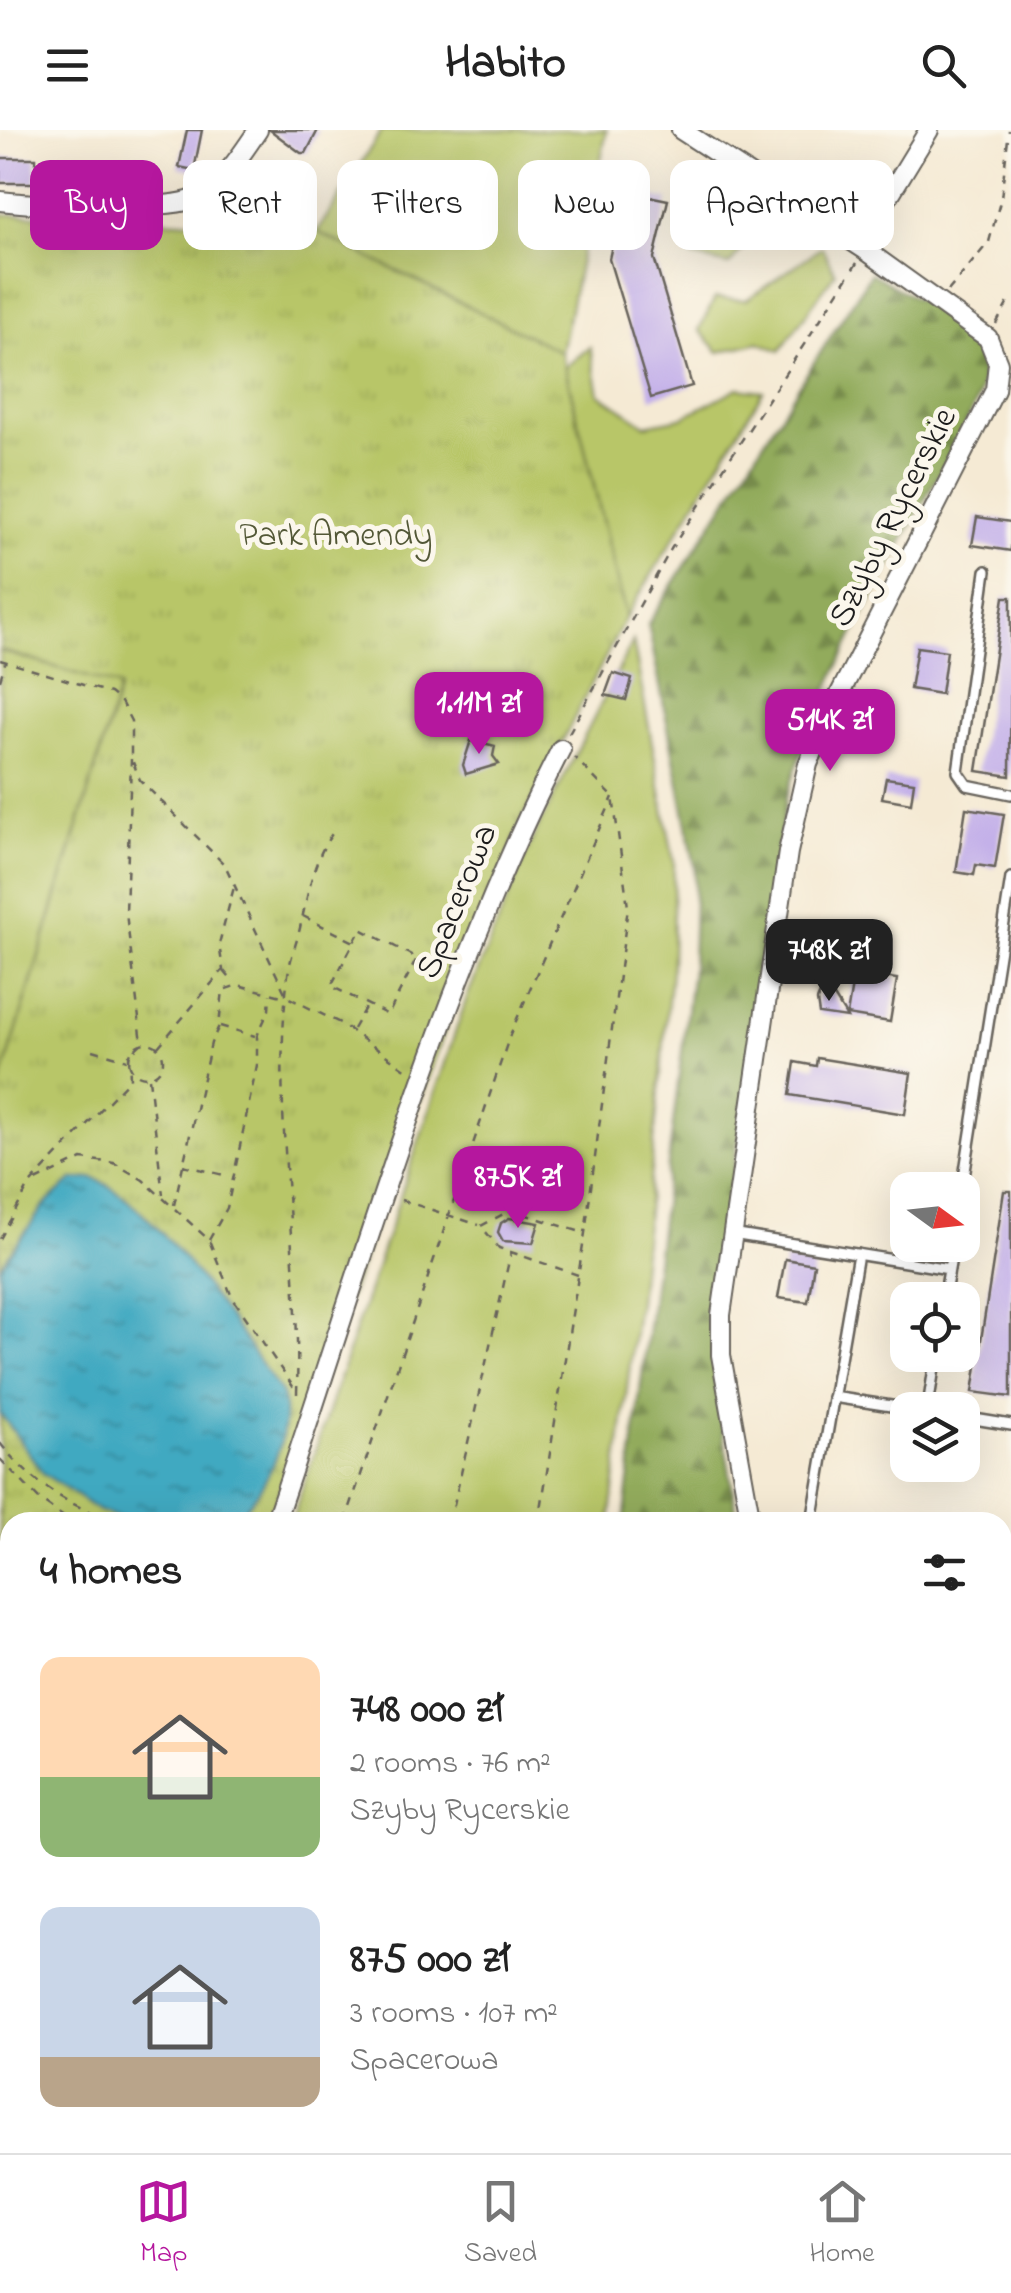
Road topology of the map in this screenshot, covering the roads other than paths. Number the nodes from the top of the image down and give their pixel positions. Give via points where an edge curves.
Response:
1 (258, 130) edge
2 (681, 130) edge
3 (929, 130) edge
4 (727, 160) edge
5 (894, 189) edge
6 (0, 201) edge
7 (865, 250) edge
8 (986, 571) dead end
9 (561, 749) road end
10 (1011, 794) edge
11 (1011, 878) edge
12 (965, 1172) edge
13 (732, 1234) junction
14 (858, 1254) junction
15 (950, 1262) edge
16 (949, 1269) junction
17 (947, 1282) edge
18 (833, 1397) junction
19 (890, 1406) edge
20 (980, 1420) edge
21 (1011, 1424) edge
22 (278, 1512) edge
23 (748, 1512) edge
24 (814, 1512) edge

1 - 6 street via 228,174 192,201
2 - 4 street
3 - 5 street
7 - 13 street, Szyby Rycerskie via 988,338 998,362 995,390 830,711 803,782
8 - 10 lane via 958,772 967,784
9 - 22 street, Spacerowa via 520,830 424,1083
11 - 12 lane
13 - 14 lane
13 - 23 street, Szyby Rycerskie via 721,1355
14 - 16 lane
14 - 18 lane
15 - 16 lane
16 - 17 lane
18 - 19 lane
18 - 24 lane
20 - 21 lane

